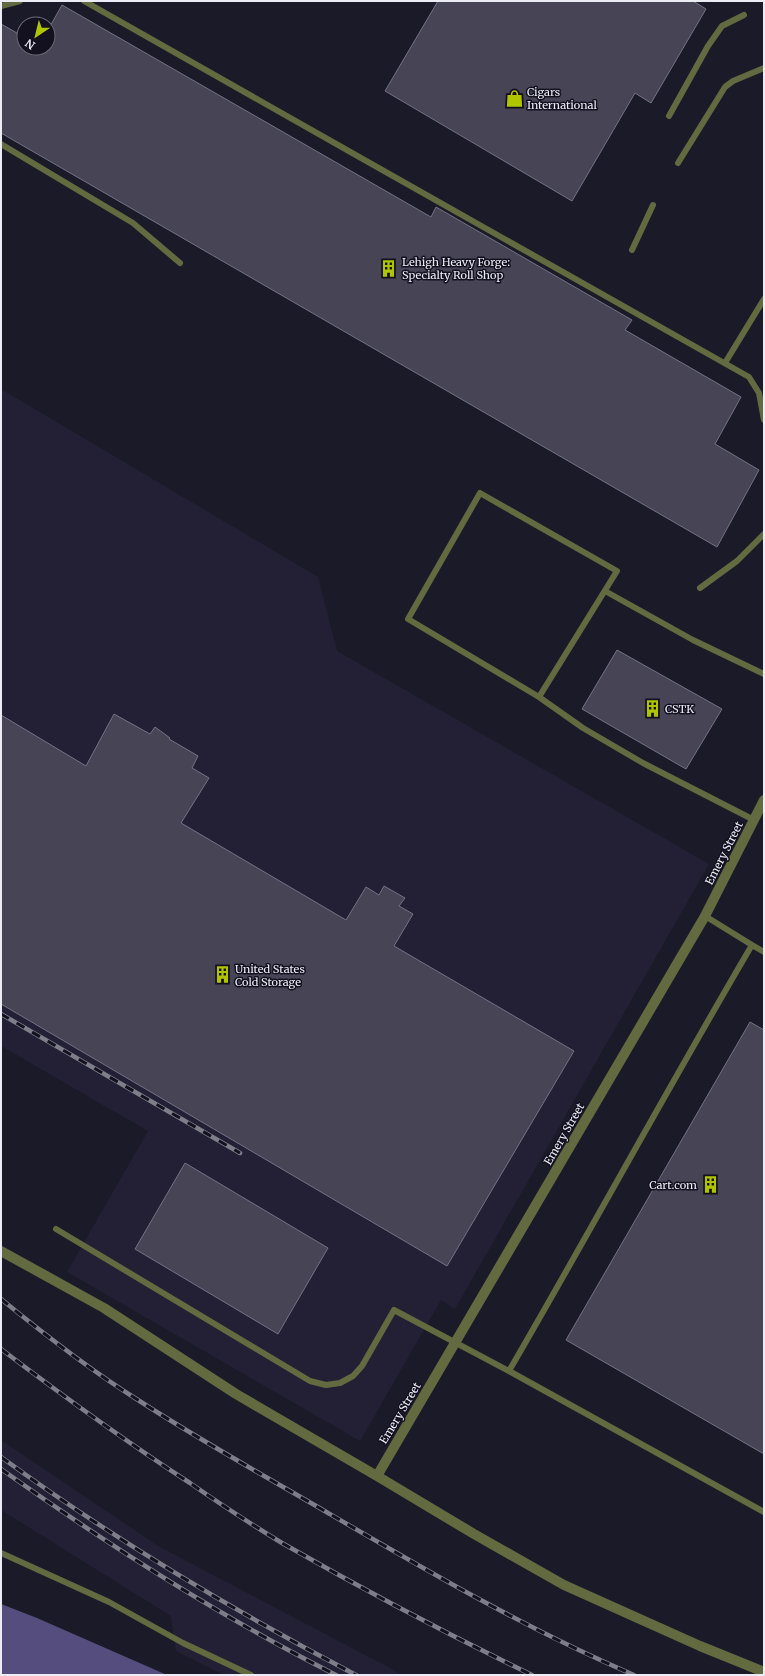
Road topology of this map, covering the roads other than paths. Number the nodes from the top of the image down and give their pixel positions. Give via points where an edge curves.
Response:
1 (20, 1) edge
2 (84, 1) edge
3 (1, 6) edge
4 (744, 15) dead end
5 (764, 68) edge
6 (669, 116) dead end
7 (1, 144) edge
8 (678, 163) dead end
9 (653, 205) dead end
10 (632, 250) dead end
11 (180, 263) dead end
12 (764, 299) edge
13 (725, 364) junction
14 (764, 420) edge
15 (764, 534) edge
16 (700, 588) dead end
17 (605, 591) junction
18 (764, 674) edge
19 (539, 697) junction
20 (764, 800) edge
21 (754, 820) junction
22 (705, 916) junction
23 (752, 945) junction
24 (764, 952) edge
25 (56, 1229) dead end
26 (1, 1251) edge
27 (456, 1342) junction
28 (509, 1371) junction
29 (377, 1476) junction
30 (764, 1512) edge
31 (1, 1553) edge
32 (764, 1672) edge
33 (251, 1675) edge

1 - 3 lane
2 - 13 lane
4 - 6 lane via 722,26
5 - 8 lane via 725,87
7 - 11 lane via 133,223
9 - 10 lane
12 - 13 lane
13 - 14 lane via 749,377 759,393
15 - 16 lane via 738,561
17 - 18 lane via 693,640
17 - 19 lane
17 - 19 lane via 617,572 480,493 408,619
19 - 21 lane via 583,728 643,763
20 - 21 street, Emery Street
21 - 22 street, Emery Street
22 - 23 lane
22 - 27 street, Emery Street
23 - 24 lane
23 - 28 lane
25 - 27 lane via 310,1381 326,1385 353,1376 362,1366 394,1310
26 - 29 street via 104,1308 236,1394
27 - 28 lane
27 - 29 street, Emery Street
28 - 30 lane
29 - 32 street via 564,1585
31 - 33 lane via 109,1602 183,1643

